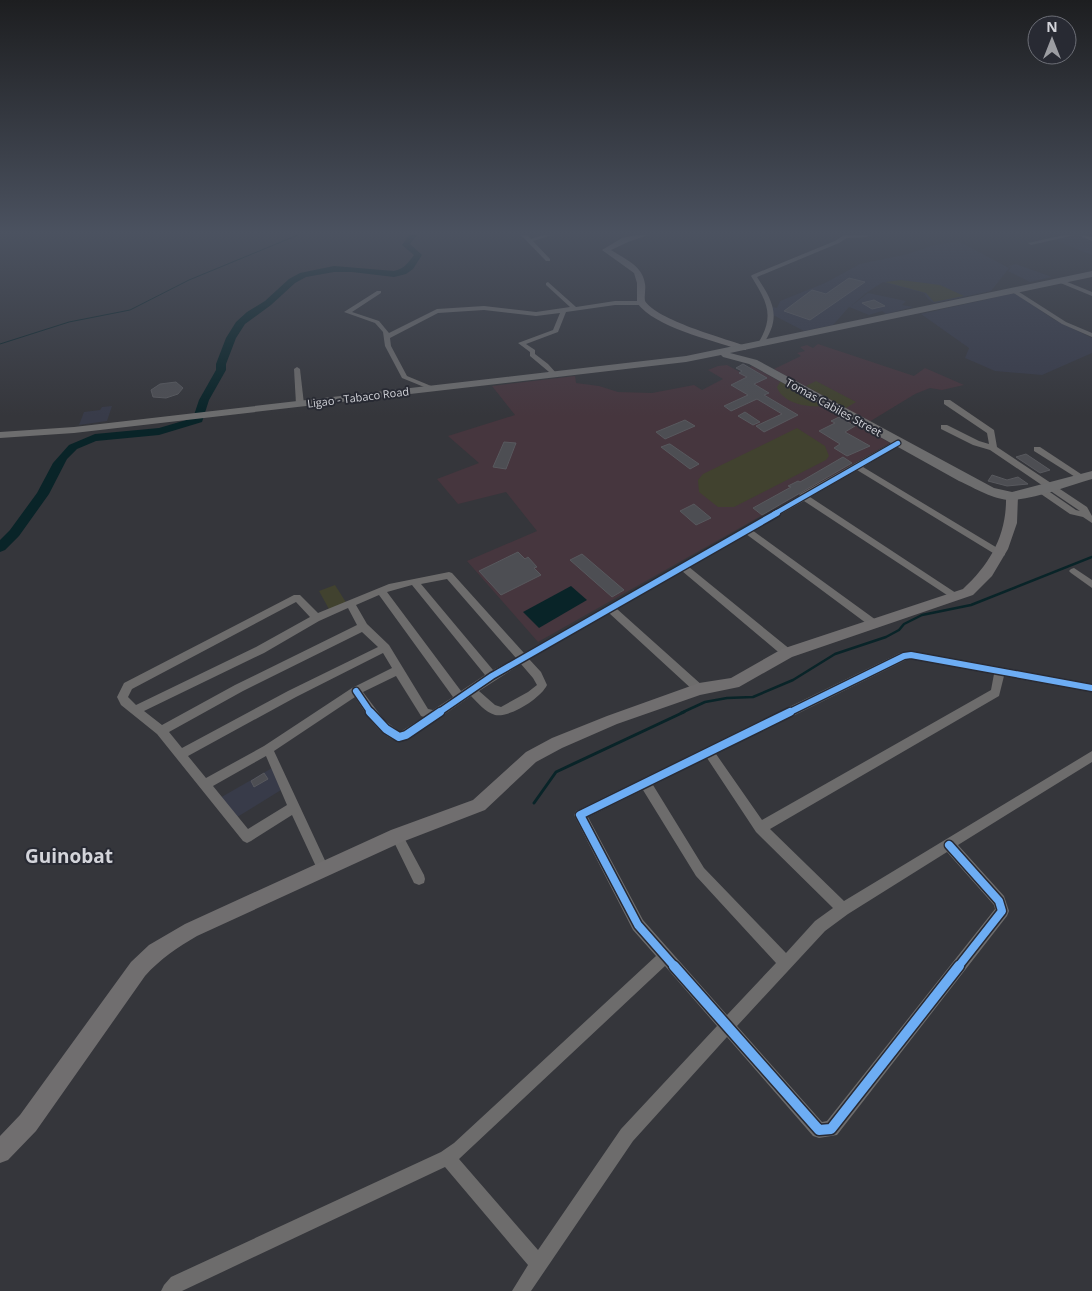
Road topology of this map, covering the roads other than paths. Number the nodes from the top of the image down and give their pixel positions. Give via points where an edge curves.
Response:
1 (374, 295) edge
2 (560, 295) edge
3 (641, 295) edge
4 (767, 295) edge
5 (994, 295) edge
6 (1021, 295) edge
7 (641, 303) junction
8 (575, 309) junction
9 (563, 312) junction
10 (1092, 335) edge
11 (387, 337) junction
12 (760, 344) junction
13 (744, 353) junction
14 (297, 370) dead end
15 (554, 375) junction
16 (434, 388) junction
17 (947, 402) dead end
18 (300, 404) junction
19 (944, 427) dead end
20 (0, 435) edge
21 (898, 443) junction
22 (993, 448) junction
23 (1037, 449) dead end
24 (856, 466) junction
25 (1088, 476) edge
26 (1047, 488) junction
27 (802, 496) junction
28 (1012, 496) junction
29 (1089, 518) edge
30 (746, 530) junction
31 (1001, 554) junction
32 (682, 566) junction
33 (1074, 571) dead end
34 (414, 581) junction
35 (1092, 585) edge
36 (381, 591) junction
37 (956, 597) junction
38 (351, 604) junction
39 (610, 608) junction
40 (316, 618) junction
41 (873, 623) junction
42 (363, 627) junction
43 (386, 648) junction
44 (787, 653) junction
45 (522, 659) junction
46 (398, 670) junction
47 (999, 672) junction
48 (492, 676) junction
49 (1092, 688) edge
50 (699, 689) junction
51 (356, 691) junction
52 (472, 691) junction
53 (460, 698) junction
54 (135, 710) junction
55 (434, 715) junction
56 (161, 731) junction
57 (268, 749) junction
58 (709, 752) junction
59 (180, 755) junction
60 (1092, 756) edge
61 (645, 783) junction
62 (204, 785) junction
63 (294, 808) junction
64 (760, 828) junction
65 (397, 836) junction
66 (949, 845) junction
67 (323, 869) junction
68 (419, 879) dead end
69 (843, 908) junction
70 (665, 957) junction
71 (785, 962) junction
72 (726, 1026) junction
73 (0, 1152) edge
74 (447, 1158) junction
75 (539, 1264) junction
76 (170, 1291) edge
77 (521, 1291) edge

1 - 11 street via 347,312 377,322
2 - 8 street
3 - 7 street
4 - 12 street via 771,328
5 - 12 main road, Ligao - Tabaco Road
6 - 10 street via 1064,323
7 - 8 street via 615,302
7 - 13 street via 664,318
8 - 9 street
9 - 11 street via 536,314 492,309 446,309
9 - 15 street via 556,331 521,343 533,351 532,354
11 - 16 street via 388,346 404,377
12 - 13 main road, Ligao - Tabaco Road
13 - 15 main road, Ligao - Tabaco Road
13 - 21 main road, Tomas Cabiles Street
14 - 18 street
15 - 16 main road, Ligao - Tabaco Road
16 - 18 main road, Ligao - Tabaco Road
17 - 22 street via 991,432
18 - 20 main road, Ligao - Tabaco Road via 66,431
19 - 22 street
21 - 24 street
21 - 28 main road, Tomas Cabiles Street via 978,485
22 - 26 street
23 - 25 street
24 - 27 street
24 - 31 street
25 - 26 main road, Tomas Cabiles Street
26 - 28 main road, Tomas Cabiles Street
26 - 29 street via 1073,512
27 - 30 street
27 - 37 street
28 - 31 street via 1014,509
30 - 32 street
30 - 41 street
31 - 37 street via 981,582
32 - 39 street
32 - 44 street
33 - 35 street
34 - 36 street
34 - 45 street via 449,575
34 - 48 street
36 - 38 street
36 - 53 street
37 - 41 street
38 - 40 street
38 - 42 street
39 - 45 street
39 - 50 street
40 - 54 street via 260,650
40 - 54 street via 297,596 128,686 122,697
41 - 44 street
42 - 43 street
42 - 56 street via 239,688
43 - 46 street
43 - 59 street via 292,694
44 - 50 street via 734,683
45 - 48 street
45 - 52 street via 542,685 533,695 499,712 492,710
46 - 51 street
46 - 55 street via 425,713
47 - 49 street
47 - 58 street via 904,656
47 - 64 street via 995,693
48 - 52 street
50 - 65 street via 557,743 531,757 479,805
51 - 55 street via 378,721 396,736 406,735
51 - 57 street
52 - 53 street
53 - 55 street
54 - 56 street
56 - 59 street
57 - 62 street
57 - 63 street
58 - 61 street
58 - 64 street
59 - 62 street
60 - 66 street
61 - 70 street via 580,815 638,925
61 - 71 street via 700,872
62 - 63 street via 247,837
63 - 67 street
64 - 69 street
65 - 67 street
65 - 68 street
66 - 69 street
66 - 72 street via 999,901 1002,911 831,1129 820,1130
67 - 73 street via 191,930 148,957 28,1123
69 - 71 street
70 - 72 street
70 - 74 street
71 - 72 street
72 - 75 street via 627,1135
74 - 75 street
74 - 76 street via 178,1283
75 - 77 street

